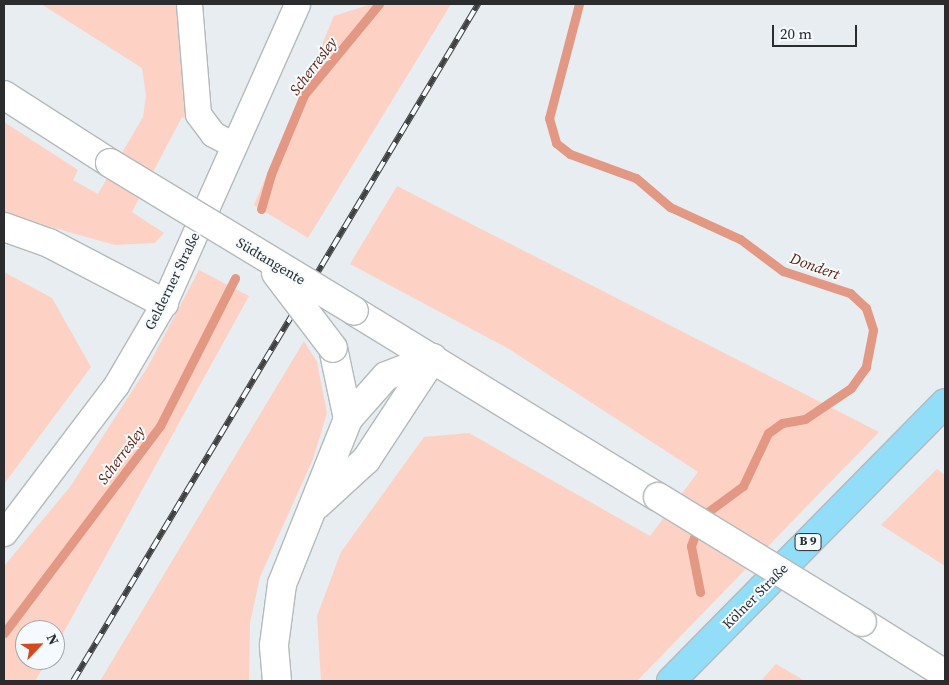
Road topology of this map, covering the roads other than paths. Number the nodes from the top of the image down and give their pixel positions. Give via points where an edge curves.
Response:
1 (189, 4) edge
2 (297, 4) edge
3 (4, 95) edge
4 (234, 145) junction
5 (4, 227) edge
6 (256, 252) junction
7 (164, 302) junction
8 (433, 358) junction
9 (945, 403) edge
10 (348, 418) junction
11 (314, 508) junction
12 (4, 533) edge
13 (945, 674) edge
14 (278, 679) edge
15 (671, 681) edge

1 - 4 street via 198,114 213,134
2 - 4 street, Gelderner Straße
3 - 6 main road, Südtangente, bridge
4 - 7 street, Gelderner Straße
5 - 7 main road via 49,243
6 - 8 main road, Südtangente, bridge
6 - 10 main road, bridge via 292,291 333,348
7 - 12 street, Gelderner Straße via 116,385
8 - 10 main road via 386,376
8 - 11 main road via 366,460
8 - 13 main road, Südtangente, bridge
9 - 15 main road, Kölner Straße / B 9
10 - 11 main road
11 - 14 main road via 276,610

